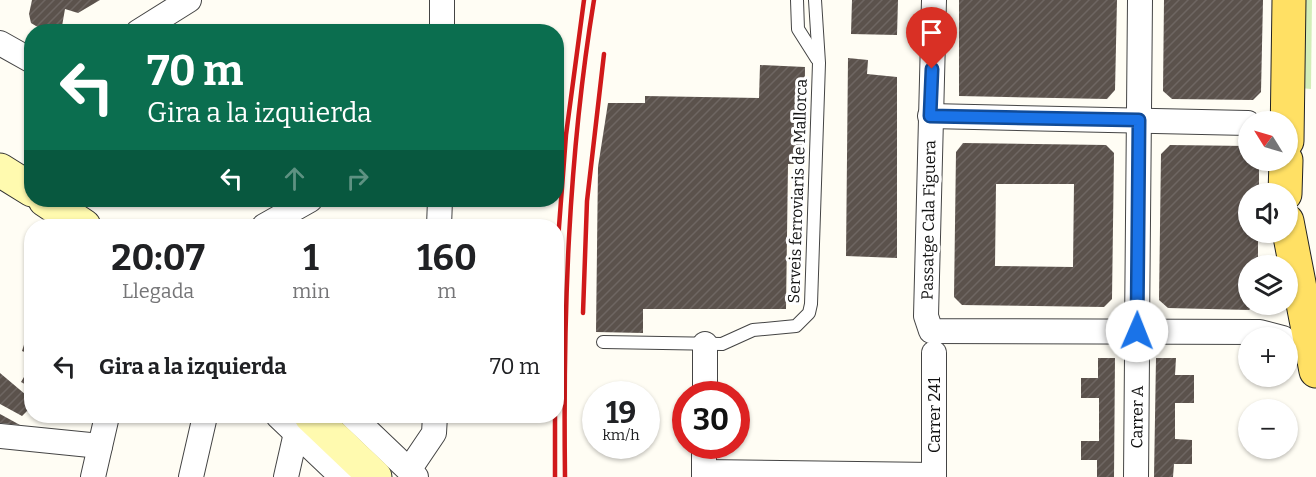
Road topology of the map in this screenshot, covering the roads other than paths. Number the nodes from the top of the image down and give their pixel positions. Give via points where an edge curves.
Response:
1 (189, 0) edge
2 (442, 0) edge
3 (796, 0) edge
4 (815, 0) edge
5 (934, 0) edge
6 (1140, 0) edge
7 (1289, 0) edge
8 (151, 24) edge
9 (442, 24) edge
10 (0, 43) edge
11 (24, 56) edge
12 (819, 63) junction
13 (1287, 111) edge
14 (930, 116) junction
15 (1139, 120) junction
16 (1238, 123) edge
17 (1298, 124) edge
18 (1316, 124) edge
19 (0, 170) edge
20 (24, 185) edge
21 (56, 207) edge
22 (298, 207) edge
23 (74, 219) edge
24 (276, 219) edge
25 (1290, 243) edge
26 (1137, 331) junction
27 (1302, 338) edge
28 (603, 342) dead end
29 (932, 342) junction
30 (705, 344) junction
31 (1137, 357) dead end
32 (705, 381) edge
33 (105, 423) edge
34 (204, 423) edge
35 (359, 423) edge
36 (435, 423) edge
37 (303, 424) edge
38 (0, 436) edge
39 (100, 446) junction
40 (413, 473) edge
41 (704, 474) edge
42 (934, 476) edge
43 (93, 477) edge
44 (191, 477) edge
45 (286, 477) edge
46 (342, 477) edge
47 (375, 477) edge
48 (1136, 477) edge

1 - 8 street
2 - 9 street
3 - 12 lane via 798,29
4 - 12 lane, Serveis ferroviaris de Mallorca
5 - 14 street, Passatge Cala Figuera
6 - 15 street
7 - 13 main road
10 - 11 street
12 - 30 lane, Serveis ferroviaris de Mallorca via 809,313 796,326 753,330 728,343
14 - 15 street
14 - 29 street, Passatge Cala Figuera via 926,316
15 - 16 street
15 - 26 street
17 - 18 main road
19 - 20 street
21 - 23 street
22 - 24 street
25 - 27 main road
26 - 27 street via 1260,332
26 - 29 street
28 - 30 lane, Serveis ferroviaris de Mallorca
29 - 42 street, Carrer 241
30 - 32 street
31 - 48 street, Carrer A
33 - 39 street
34 - 44 street
35 - 40 street
36 - 40 street via 434,433
37 - 45 street
37 - 46 street
37 - 47 street
38 - 39 street
39 - 43 street
41 - 42 street

